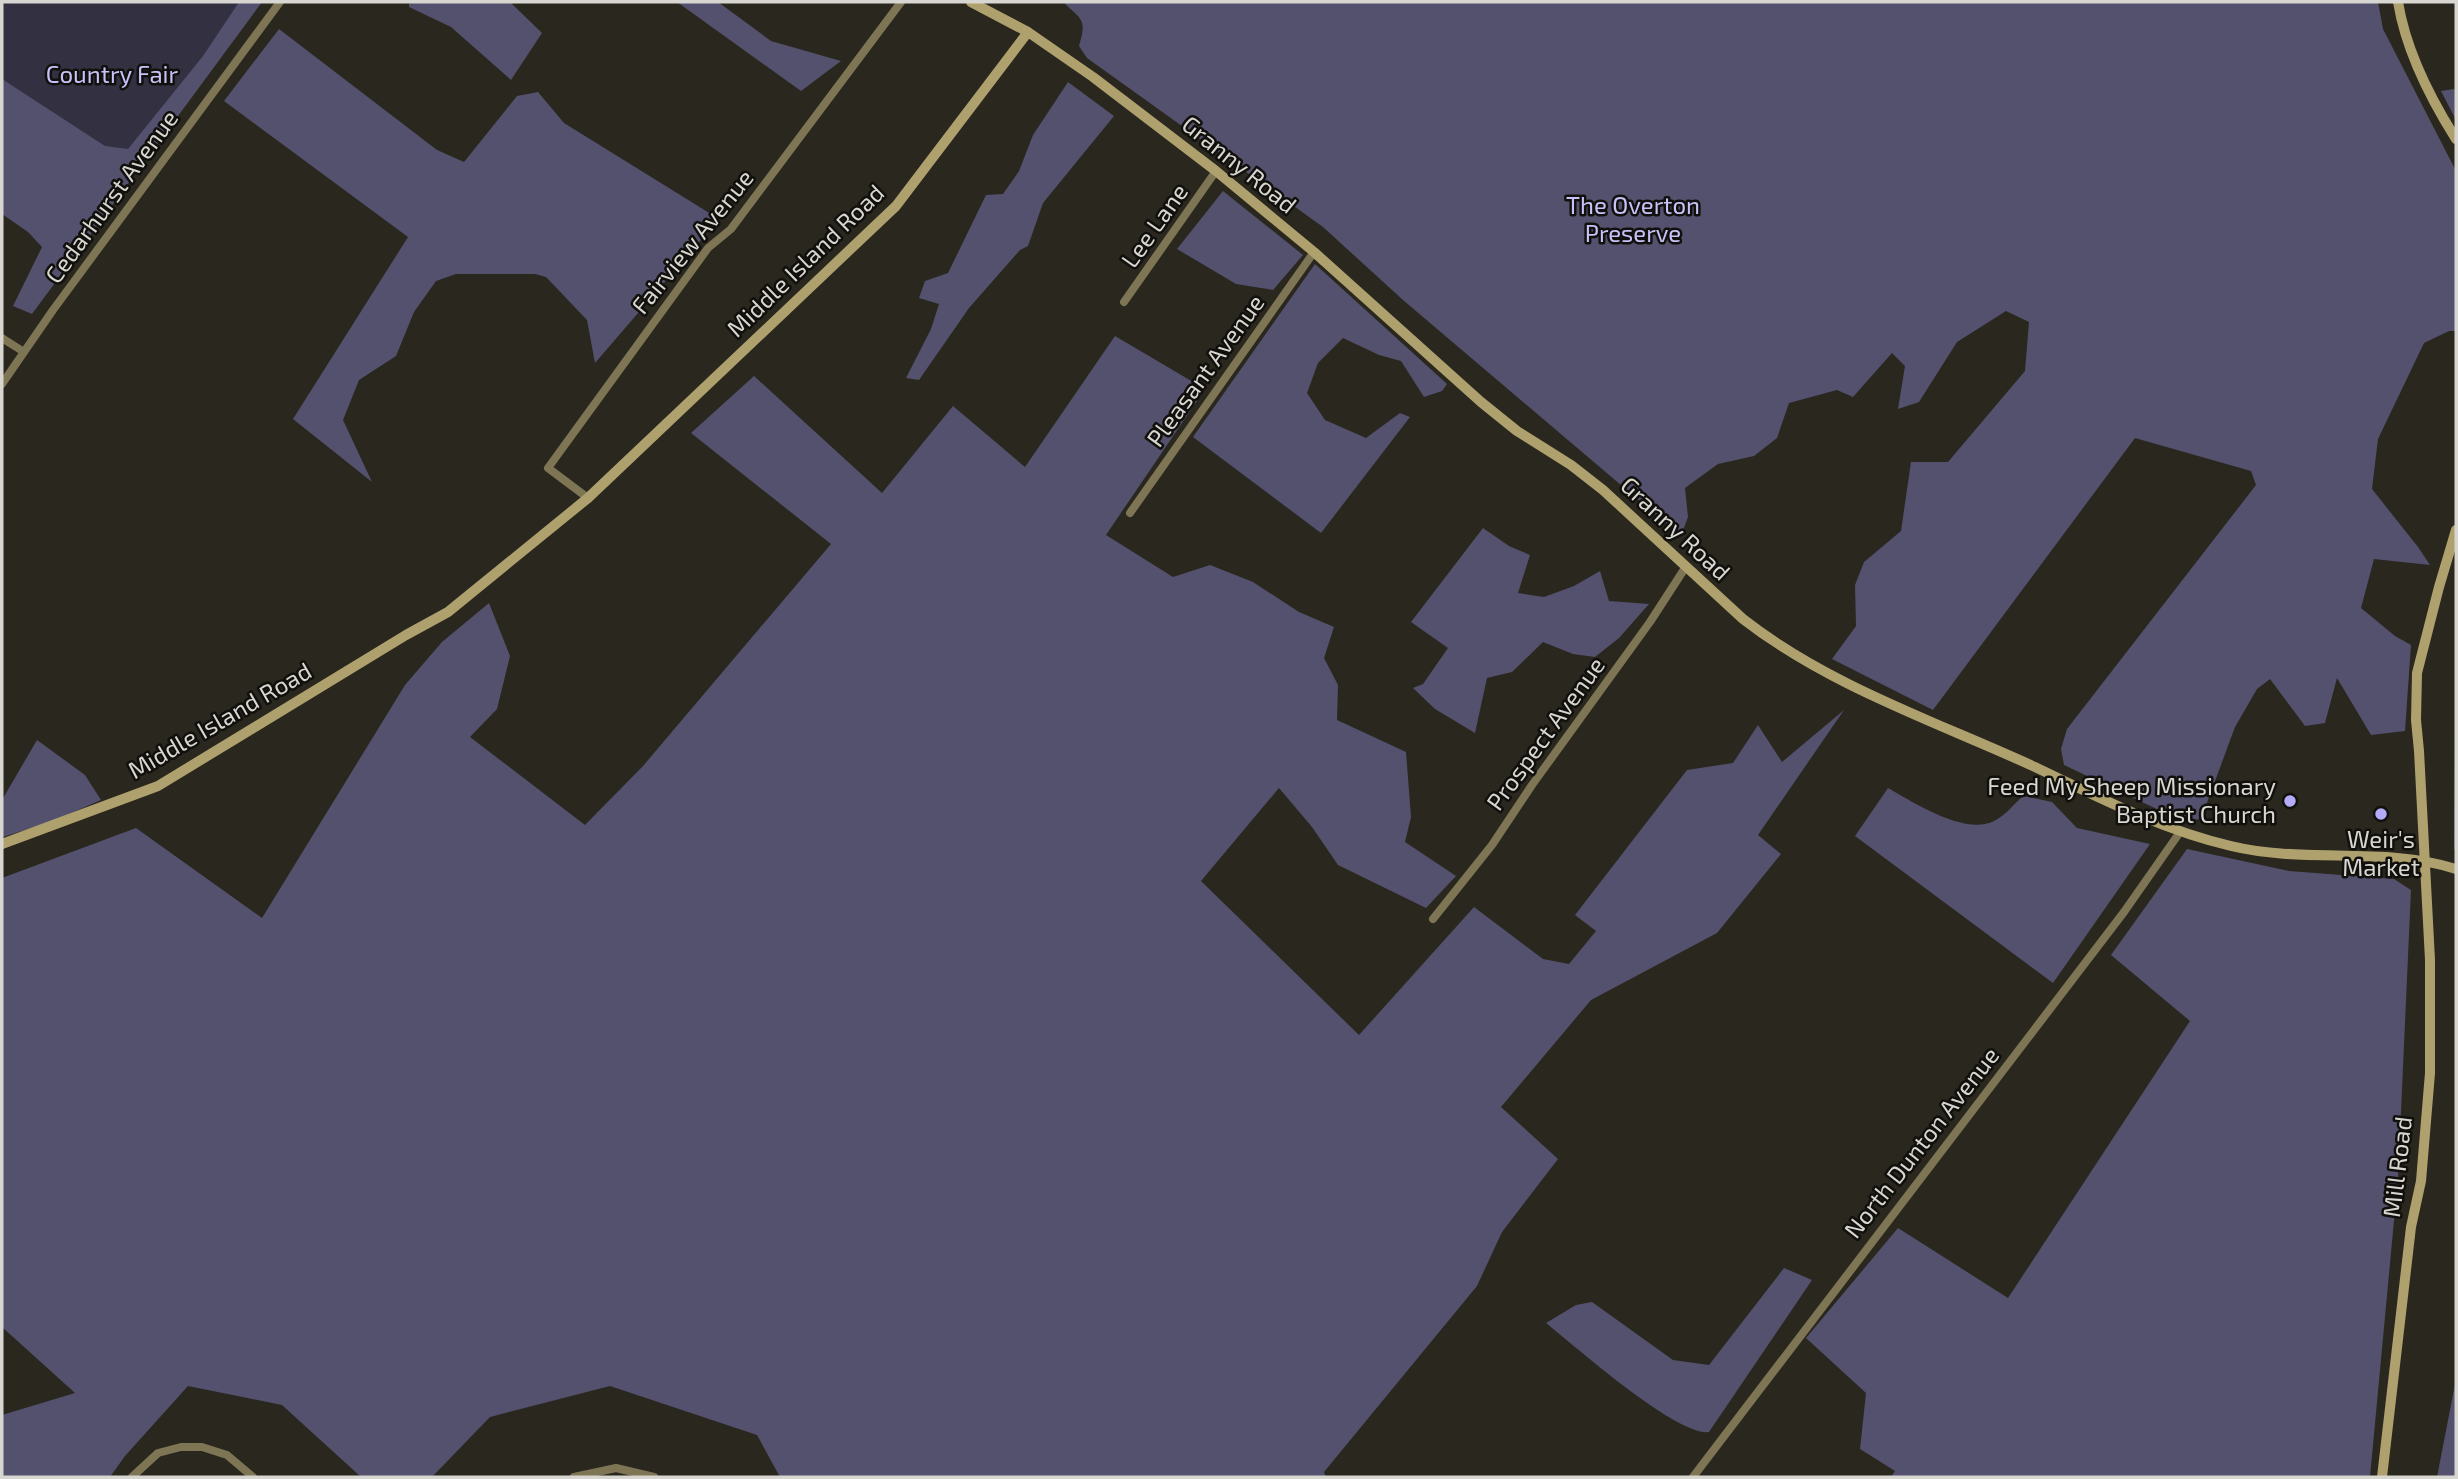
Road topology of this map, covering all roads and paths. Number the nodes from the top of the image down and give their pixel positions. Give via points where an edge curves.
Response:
1 (280, 2) edge
2 (901, 2) edge
3 (971, 2) edge
4 (2398, 2) edge
5 (1028, 32) junction
6 (2456, 139) edge
7 (1216, 171) junction
8 (1314, 252) junction
9 (1124, 302) dead end
10 (2, 338) edge
11 (24, 352) junction
12 (2, 384) edge
13 (588, 498) junction
14 (1130, 513) dead end
15 (2456, 530) edge
16 (1685, 568) junction
17 (2180, 832) junction
18 (2, 845) edge
19 (2424, 860) junction
20 (2456, 869) edge
21 (1433, 919) dead end
22 (132, 1477) edge
23 (253, 1477) edge
24 (574, 1477) edge
25 (654, 1477) edge
26 (1693, 1477) edge
27 (2382, 1477) edge

1 - 11 street, Cedarhurst Avenue
2 - 13 street, Fairview Avenue via 731,229 708,248 548,468
3 - 5 street, Granny Road
4 - 6 street via 2426,87
5 - 7 street, Granny Road
5 - 13 street, Middle Island Road via 896,206
7 - 8 street, Granny Road
7 - 9 street, Lee Lane
8 - 14 street, Pleasant Avenue
8 - 16 street, Granny Road via 1481,402 1603,490
10 - 11 street
11 - 12 street, Cedarhurst Avenue
13 - 18 street, Middle Island Road via 448,612 158,786
15 - 19 street, Mill Road via 2417,673
16 - 17 street, Granny Road via 1762,634 1821,669 1931,723
16 - 21 street, Prospect Avenue via 1492,845
17 - 19 street, Granny Road via 2275,855
17 - 26 street, North Dunton Avenue via 2109,932
19 - 20 street, Granny Road
19 - 27 street, Mill Road via 2430,1073 2421,1181 2411,1227
22 - 23 street via 158,1453 191,1447 227,1455
24 - 25 street via 616,1468

